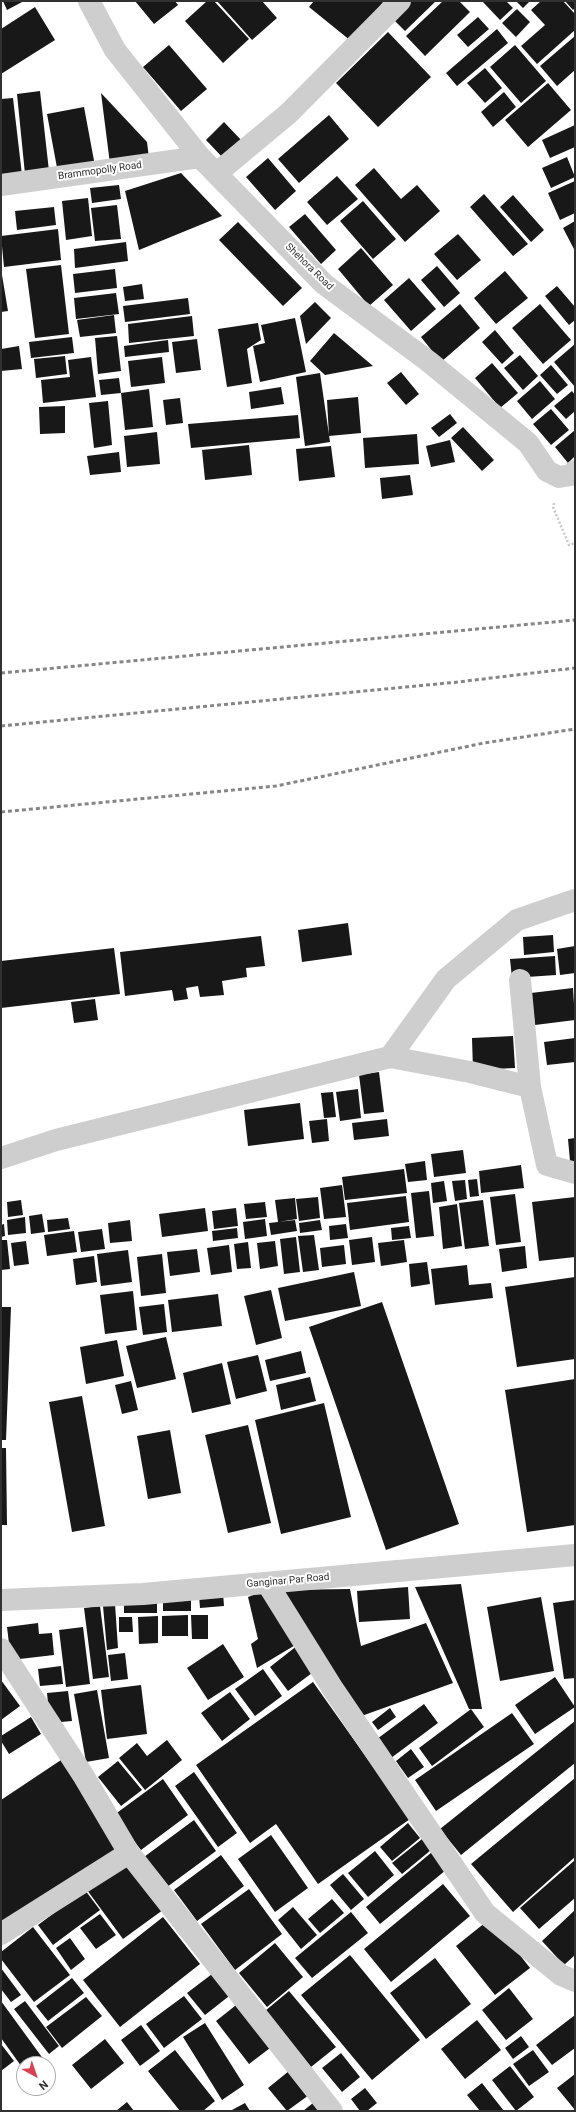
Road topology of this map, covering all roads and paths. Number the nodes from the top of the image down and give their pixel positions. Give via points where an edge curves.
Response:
1 (89, 1) edge
2 (400, 1) edge
3 (200, 157) junction
4 (217, 173) junction
5 (1, 185) edge
6 (575, 471) edge
7 (553, 507) dead end
8 (575, 543) edge
9 (575, 900) edge
10 (520, 980) dead end
11 (390, 1057) junction
12 (530, 1087) junction
13 (1, 1158) edge
14 (575, 1173) edge
15 (575, 1555) edge
16 (267, 1583) junction
17 (1, 1600) edge
18 (1, 1650) edge
19 (129, 1853) junction
20 (1, 1934) edge
21 (575, 1981) edge
22 (332, 2111) edge

1 - 3 street, Shehora Road via 115,50
2 - 4 street via 289,113
3 - 4 street, Shehora Road
3 - 5 street, Brammopolly Road
4 - 6 street, Shehora Road via 324,284 428,361 528,443 547,471 559,477 571,475
7 - 8 path via 569,545
9 - 11 street via 517,920 446,979
10 - 12 street
11 - 12 street via 470,1072
11 - 13 street via 56,1140
12 - 14 street via 547,1165
15 - 16 street, Ganginar Par Road
16 - 17 street, Ganginar Par Road via 143,1594
16 - 21 street via 333,1689 485,1913 561,1975
18 - 19 street via 83,1775
19 - 20 street
19 - 22 street

